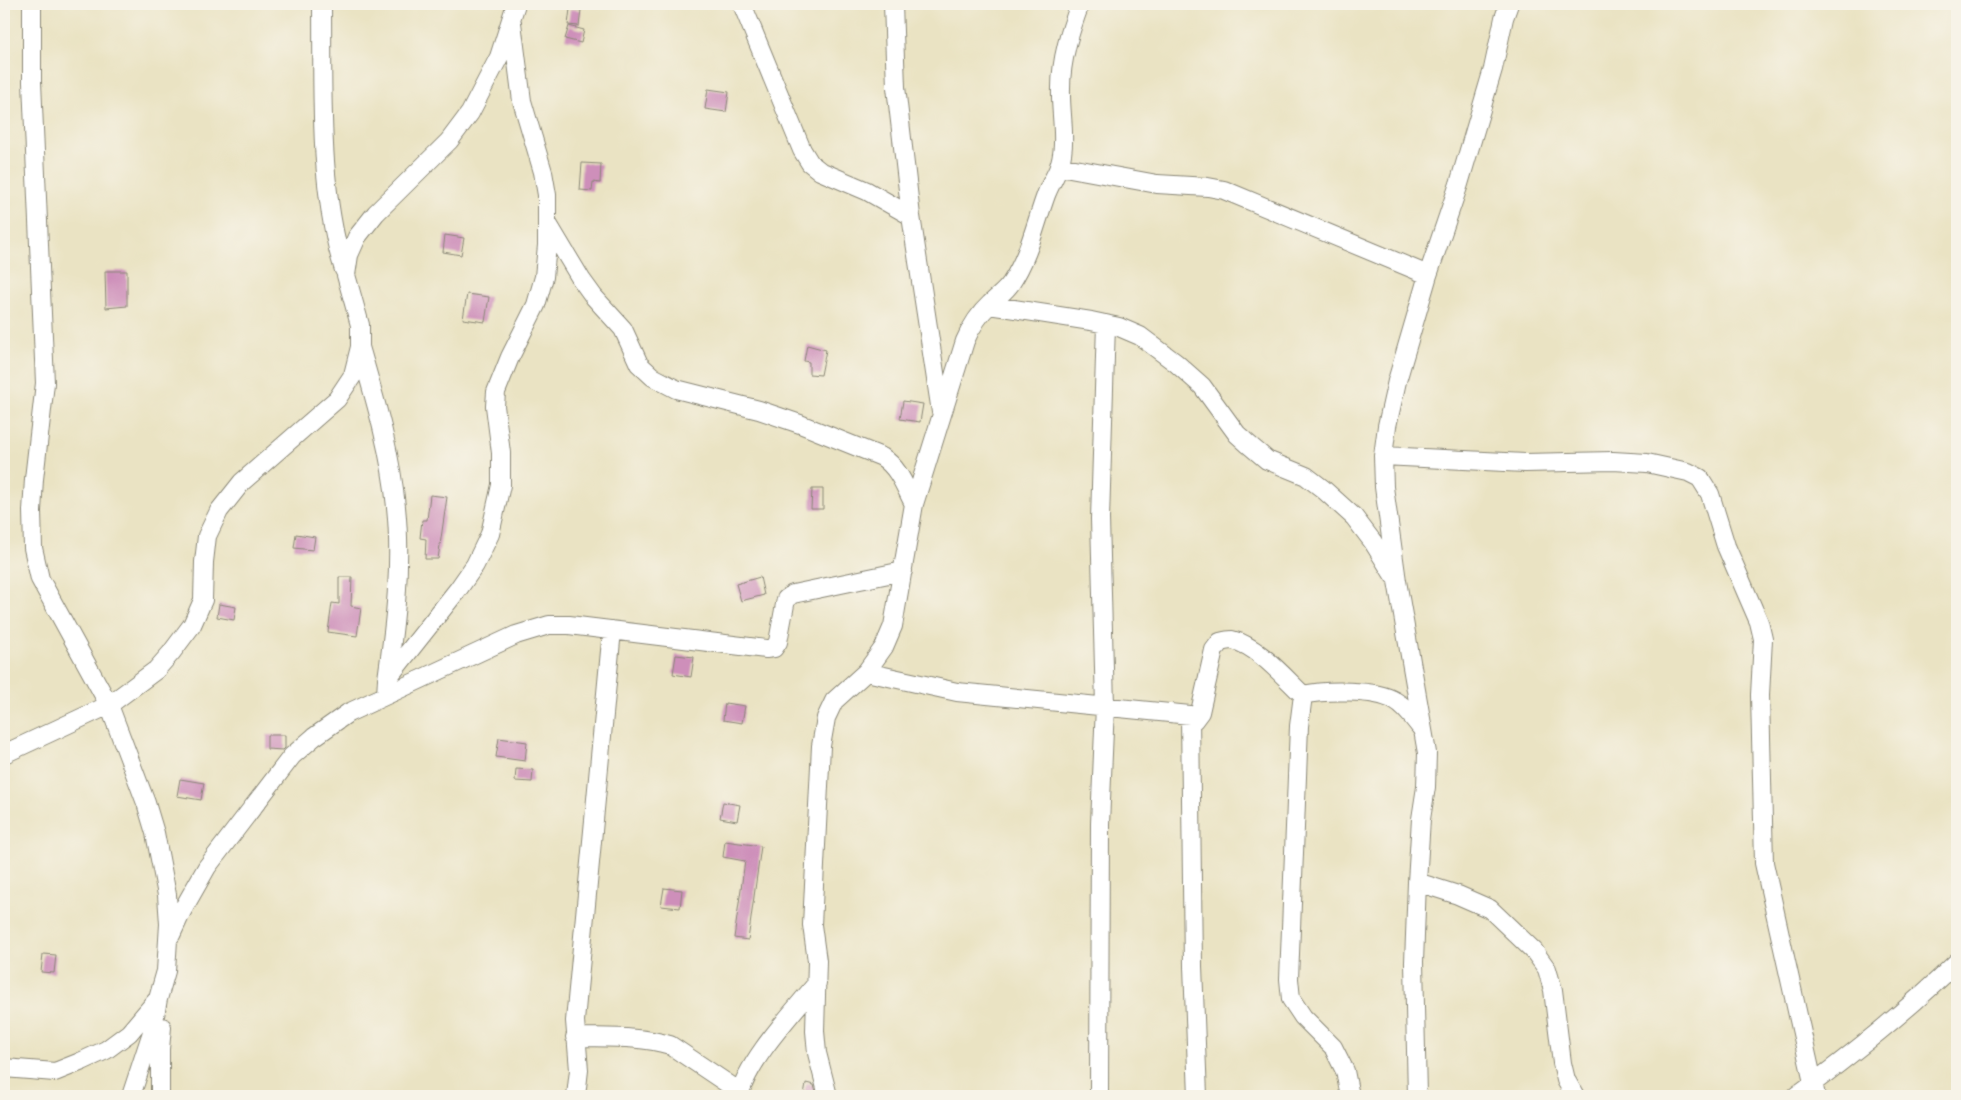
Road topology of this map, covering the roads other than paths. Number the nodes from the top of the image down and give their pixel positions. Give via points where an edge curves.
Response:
1 (32, 4) edge
2 (322, 4) edge
3 (742, 4) edge
4 (893, 4) edge
5 (1080, 4) edge
6 (1509, 4) edge
7 (514, 12) edge
8 (1060, 166) junction
9 (911, 216) junction
10 (548, 223) junction
11 (346, 275) junction
12 (1428, 275) junction
13 (989, 305) junction
14 (1106, 324) junction
15 (360, 347) junction
16 (941, 415) junction
17 (1383, 456) junction
18 (914, 504) junction
19 (903, 571) junction
20 (1396, 581) junction
21 (612, 630) junction
22 (866, 672) junction
23 (387, 687) junction
24 (1303, 695) junction
25 (109, 705) junction
26 (1105, 706) junction
27 (1190, 715) junction
28 (1425, 732) junction
29 (4, 754) edge
30 (1417, 882) junction
31 (168, 942) junction
32 (1957, 962) edge
33 (166, 972) junction
34 (817, 983) junction
35 (158, 999) junction
36 (575, 1037) junction
37 (4, 1068) edge
38 (1815, 1090) edge
39 (740, 1094) edge
40 (131, 1096) edge
41 (160, 1096) edge
42 (576, 1096) edge
43 (828, 1096) edge
44 (1099, 1096) edge
45 (1198, 1096) edge
46 (1350, 1096) edge
47 (1417, 1096) edge
48 (1575, 1096) edge
49 (1796, 1096) edge

1 - 25 street via 32,82 45,383 34,479 33,548 40,579
2 - 11 street via 323,125 332,222
3 - 9 street via 810,163
4 - 9 street via 896,87
5 - 8 street via 1063,64 1063,153
6 - 12 street via 1493,70
7 - 10 street via 522,101 543,172
7 - 11 street via 499,57 470,113 449,141 376,213 357,237 348,255
8 - 12 street via 1157,184 1224,190
8 - 13 street via 1020,269 1010,285
9 - 16 street
10 - 18 street via 581,279 623,329 639,364 653,377 676,389 792,421 882,457 897,471
10 - 23 street via 541,291 496,392 501,485 490,534 475,565
11 - 15 street via 360,325
12 - 17 street via 1397,381
13 - 14 street
13 - 16 street via 972,324
14 - 20 street via 1140,336 1162,352 1202,386 1248,444 1267,460 1306,476 1323,489 1354,517
14 - 26 street via 1100,519
15 - 23 street via 387,453 396,507 399,557
15 - 25 street via 353,375 337,400 242,482 219,511 208,536 203,600 192,625 156,670
16 - 18 street
17 - 20 street
17 - 38 street via 1525,463 1647,463 1688,472 1700,478 1710,494 1726,546 1759,622 1763,639 1760,695 1764,863
18 - 19 street
19 - 21 street via 793,594 786,599 774,648
19 - 22 street via 893,626 884,647
20 - 28 street
21 - 23 street via 569,625 536,628
21 - 36 street
22 - 26 street via 956,692
22 - 34 street via 834,701 826,718 820,746 812,925
23 - 31 street via 329,725 292,756 207,867
24 - 27 street via 1256,652 1231,640 1220,642 1214,650 1200,712 1194,720
24 - 28 street via 1328,691 1383,695 1407,710
24 - 46 street via 1289,979 1291,999 1303,1017 1333,1047 1345,1072
25 - 29 street
25 - 31 street via 155,833 167,895
26 - 27 street
26 - 44 street via 1100,824
27 - 45 street
28 - 30 street via 1426,787
30 - 47 street via 1414,962
30 - 48 street via 1490,909 1534,951 1547,969 1553,990 1564,1072
31 - 33 street
32 - 38 street
33 - 35 street
33 - 41 street
34 - 39 street via 760,1055
34 - 43 street via 817,1046
35 - 37 street via 129,1033 106,1050 80,1062 55,1072
35 - 40 street via 152,1032
36 - 39 street via 640,1039 670,1045
36 - 42 street via 579,1070
38 - 49 street

